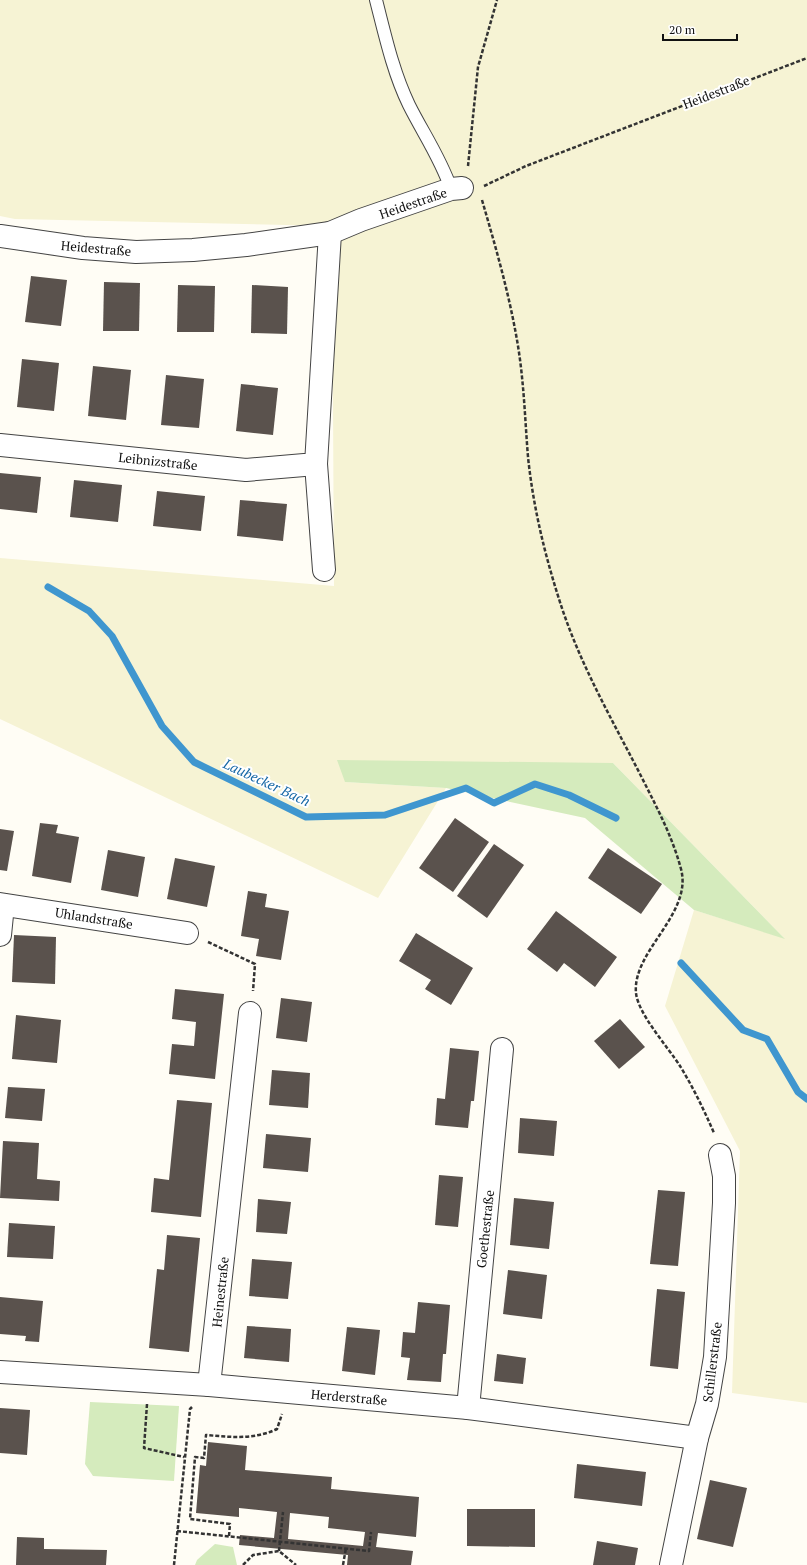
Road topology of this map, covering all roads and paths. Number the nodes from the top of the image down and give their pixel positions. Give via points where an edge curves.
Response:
1 (376, 0) edge
2 (497, 0) edge
3 (807, 58) edge
4 (464, 188) junction
5 (330, 233) junction
6 (0, 236) edge
7 (0, 445) edge
8 (316, 464) junction
9 (324, 570) dead end
10 (2, 904) edge
11 (188, 933) joint
12 (0, 935) edge
13 (250, 1013) joint
14 (502, 1049) dead end
15 (720, 1155) joint
16 (0, 1372) edge
17 (209, 1385) junction
18 (285, 1392) junction
19 (147, 1405) dead end
20 (468, 1408) junction
21 (697, 1438) junction
22 (184, 1457) junction
23 (283, 1512) dead end
24 (177, 1531) junction
25 (372, 1532) dead end
26 (229, 1536) junction
27 (280, 1542) junction
28 (346, 1548) junction
29 (279, 1551) junction
30 (174, 1565) edge
31 (243, 1565) edge
32 (296, 1565) edge
33 (343, 1565) edge
34 (671, 1565) edge

1 - 4 lane via 394,66 408,103 446,175
2 - 4 path via 478,67
3 - 4 path, Heidestraße
4 - 5 street, Heidestraße via 361,220
4 - 15 path via 501,268 518,344 533,495 545,552 557,592 578,652 661,816 682,872 679,902 638,977 638,1005 680,1066 714,1134
5 - 6 street, Heidestraße via 246,246 136,252 83,248
5 - 8 street
7 - 8 street, Leibnizstraße via 246,470
8 - 9 street
10 - 11 street, Uhlandstraße
10 - 12 street
11 - 13 path via 255,964
13 - 17 street, Heinestraße
14 - 20 street, Goethestraße
15 - 21 street, Schillerstraße via 724,1176 724,1203 715,1357 707,1404
16 - 17 street, Herderstraße
17 - 18 street, Herderstraße
17 - 22 path via 190,1409
18 - 20 street, Herderstraße
18 - 26 path via 281,1420 277,1429 247,1438 206,1435 204,1458 195,1457 190,1519 230,1524
19 - 22 path via 144,1448
20 - 21 street, Herderstraße
21 - 34 street, Schillerstraße
22 - 24 path
23 - 27 path
24 - 26 path
24 - 30 path
25 - 28 path via 369,1550
26 - 27 path
27 - 28 path
27 - 29 path
28 - 33 path
29 - 31 path via 253,1555
29 - 32 path

